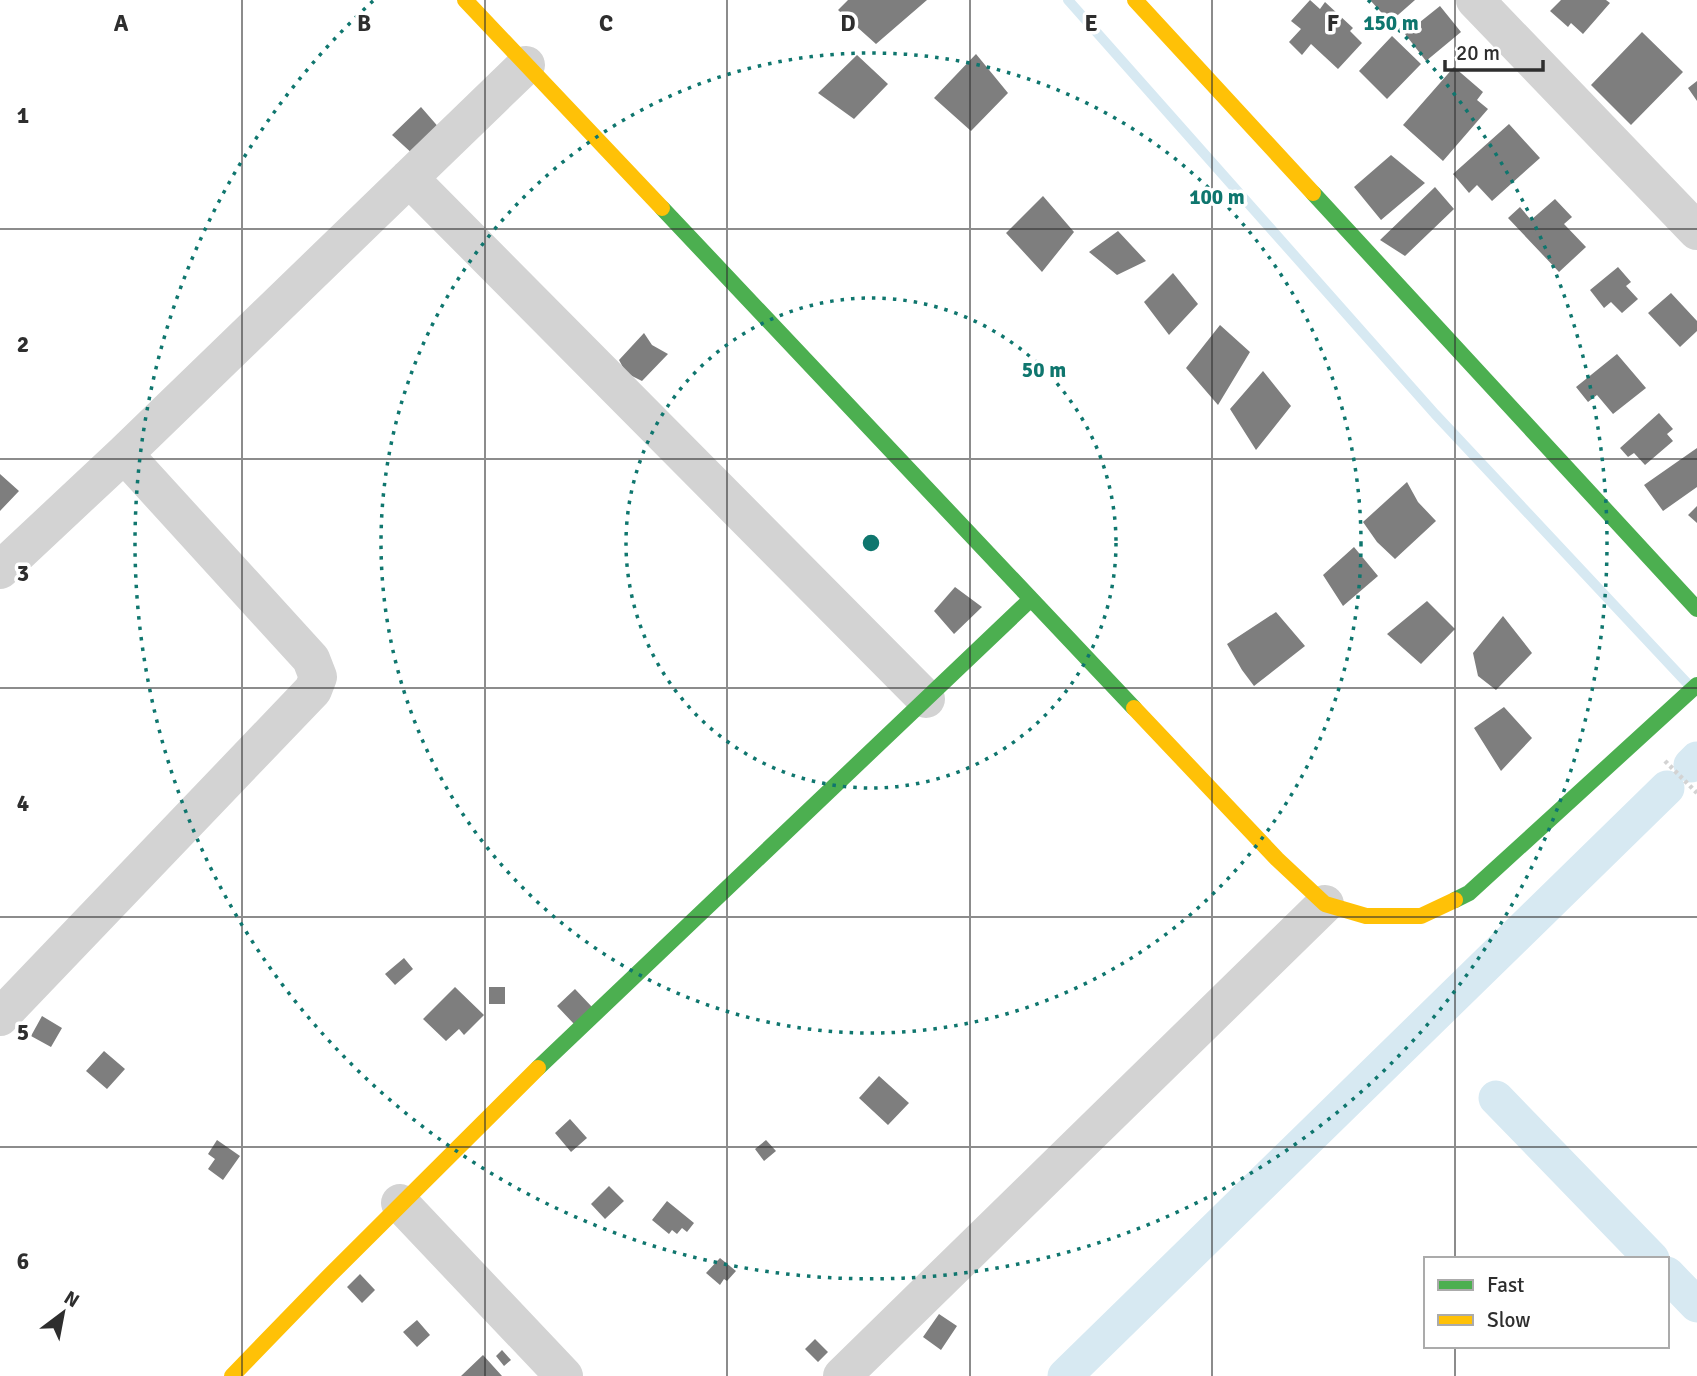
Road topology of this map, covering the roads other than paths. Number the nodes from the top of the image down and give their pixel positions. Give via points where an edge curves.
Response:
1 (465, 0) edge
2 (1135, 0) edge
3 (1475, 0) edge
4 (526, 65) junction
5 (409, 178) junction
6 (1697, 231) edge
7 (124, 454) junction
8 (0, 570) edge
9 (1031, 599) junction
10 (1697, 608) edge
11 (1697, 685) edge
12 (926, 699) junction
13 (1325, 904) junction
14 (0, 1017) edge
15 (400, 1203) junction
16 (232, 1376) edge
17 (564, 1376) edge
18 (842, 1376) edge

1 - 4 street
2 - 10 street
3 - 6 street
4 - 5 street
4 - 9 street
5 - 7 street
5 - 12 street
7 - 8 street
7 - 14 street via 311,659 318,677 313,690
9 - 12 street
9 - 13 street
11 - 13 street via 1469,893 1421,916 1366,916
12 - 15 street
13 - 18 street
15 - 16 street
15 - 17 street

